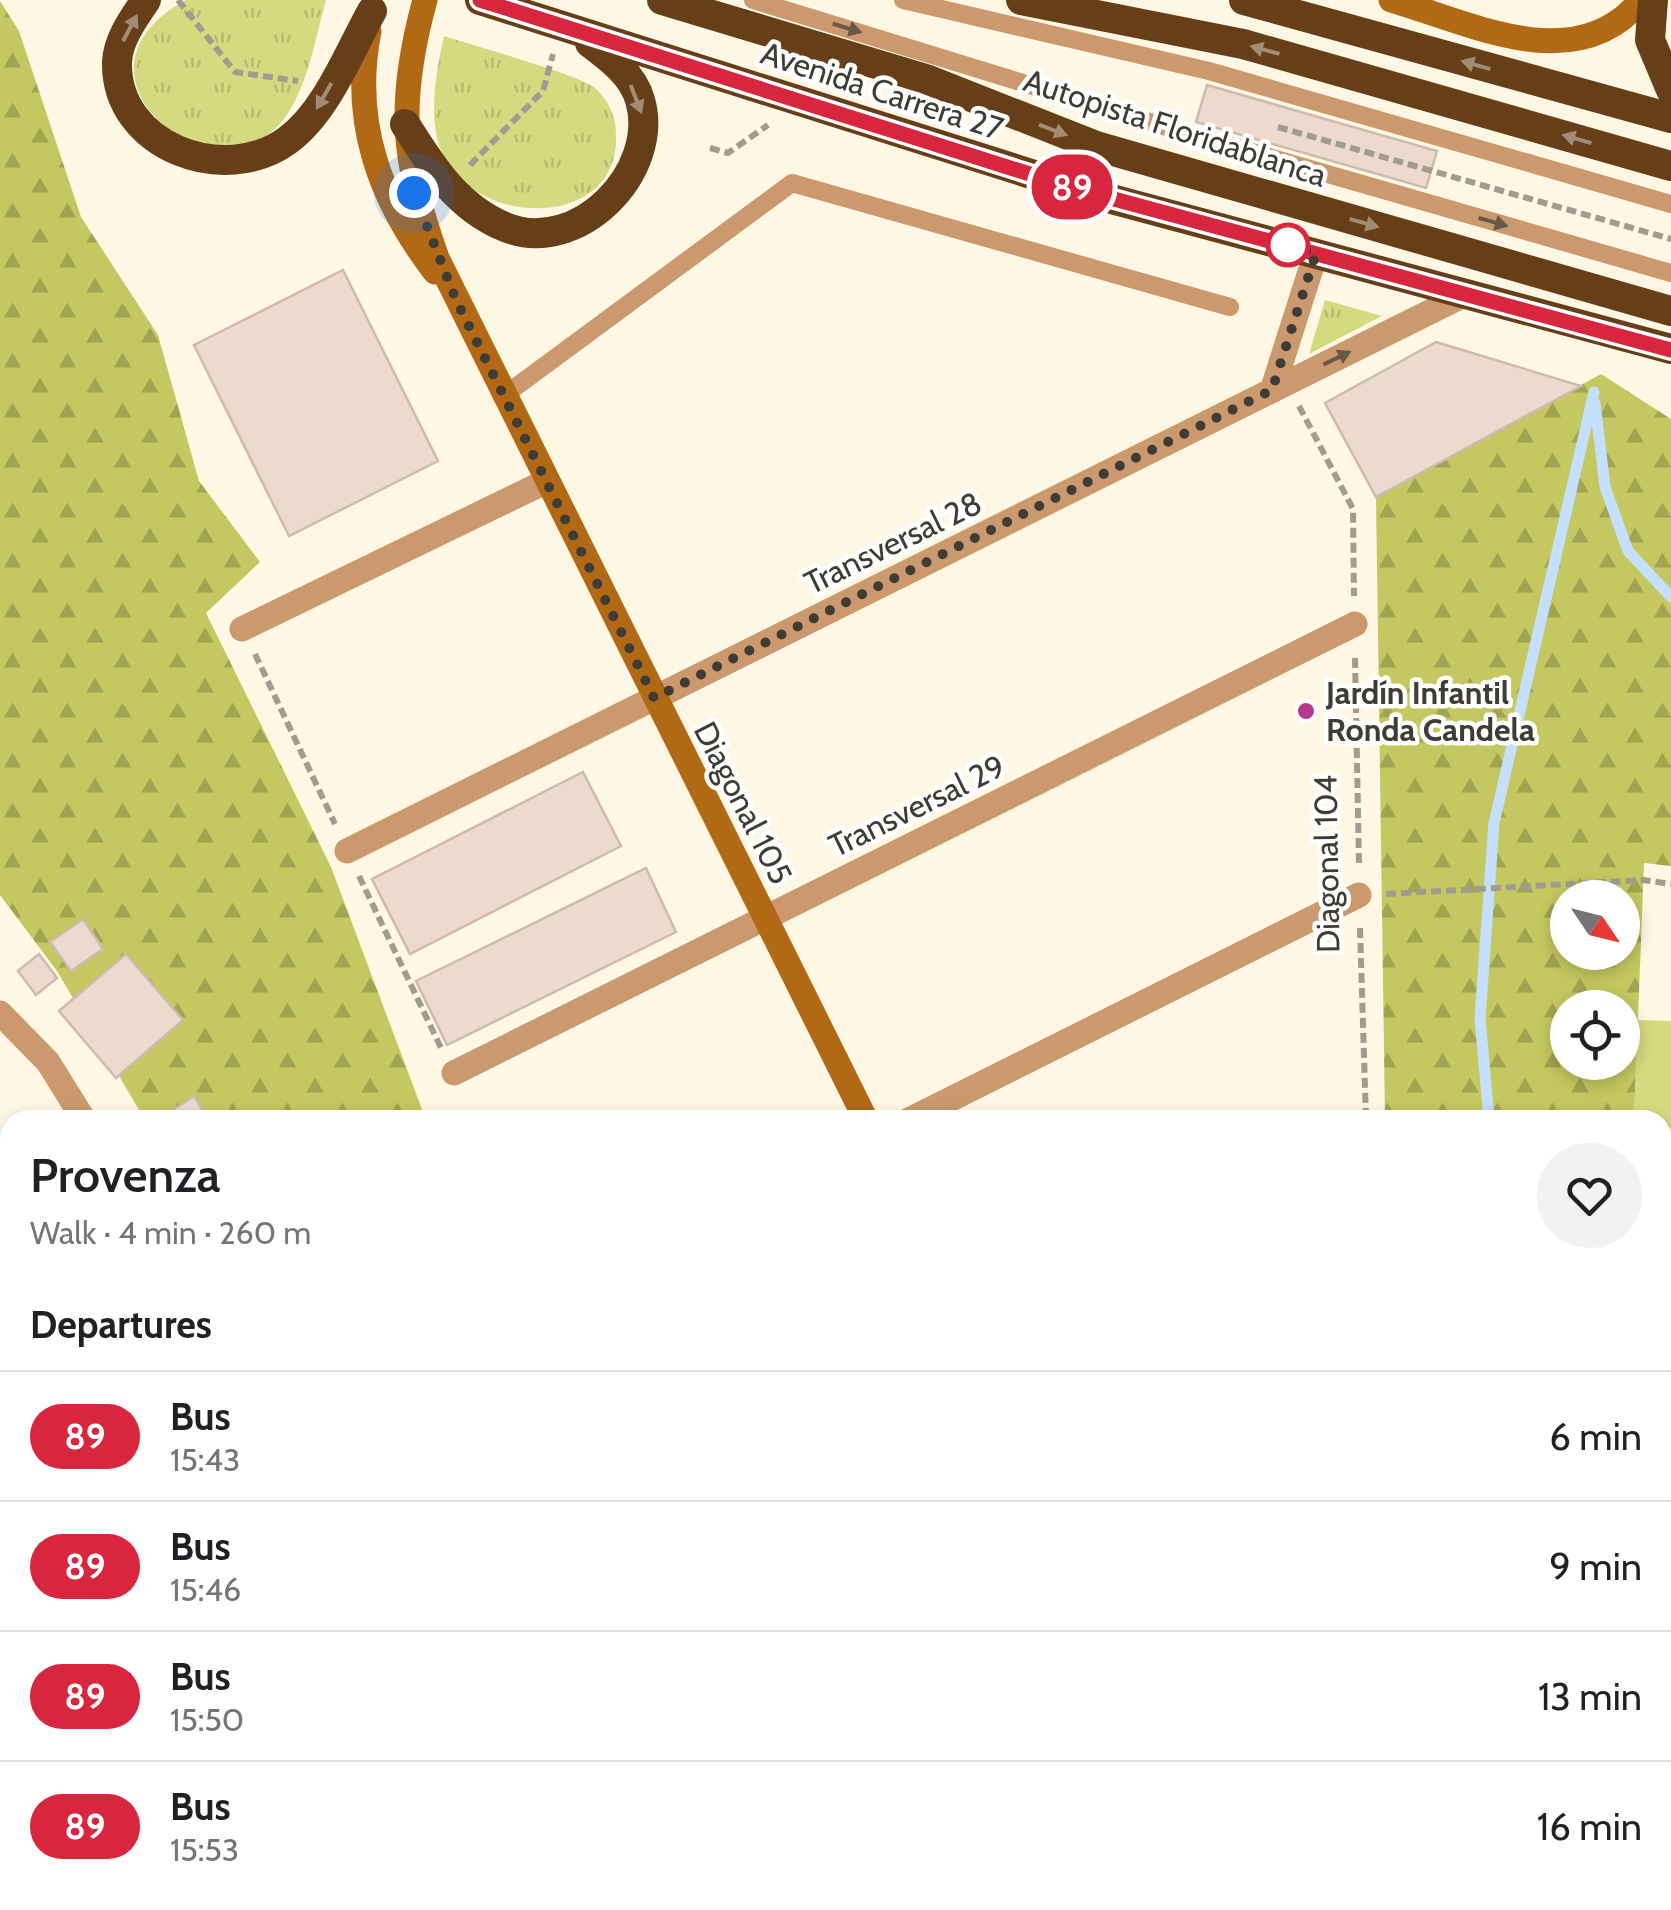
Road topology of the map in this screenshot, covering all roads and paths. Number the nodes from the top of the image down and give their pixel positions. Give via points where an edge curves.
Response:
1 (146, 0) edge
2 (178, 0) edge
3 (480, 0) edge
4 (662, 0) edge
5 (754, 0) edge
6 (903, 0) edge
7 (1021, 0) edge
8 (1244, 0) edge
9 (1391, 0) edge
10 (1642, 0) edge
11 (1653, 0) edge
12 (374, 6) edge
13 (421, 12) edge
14 (562, 42) junction
15 (314, 84) dead end
16 (1671, 90) edge
17 (1671, 118) edge
18 (773, 121) dead end
19 (1259, 122) dead end
20 (405, 124) junction
21 (710, 148) dead end
22 (1671, 166) edge
23 (468, 168) dead end
24 (1671, 204) edge
25 (1671, 239) edge
26 (1316, 253) junction
27 (1671, 273) edge
28 (1468, 293) junction
29 (456, 300) junction
30 (1230, 306) dead end
31 (1671, 311) edge
32 (1671, 350) edge
33 (1279, 387) junction
34 (502, 397) junction
35 (545, 482) junction
36 (1355, 624) junction
37 (242, 628) dead end
38 (654, 698) junction
39 (347, 851) dead end
40 (1671, 884) edge
41 (1359, 896) junction
42 (764, 918) junction
43 (0, 1013) edge
44 (454, 1073) dead end
45 (78, 1110) edge
46 (861, 1110) edge
47 (929, 1110) edge
48 (1366, 1110) edge

12 -> 1 highway via 316,109 287,141 260,154 209,160 185,155 132,118 117,61 124,34
2 - 15 path via 234,72
3 - 14 highway, Avenida Carrera 27
4 -> 31 highway, Autopista Floridablanca via 926,80 1096,146
5 -> 27 lane
6 - 24 lane via 1209,71
22 -> 7 highway via 1243,44
17 -> 8 highway
9 - 10 main road via 1552,43 1598,36
11 - 16 highway via 1650,40
12 - 29 main road, Diagonal 105 via 362,107 371,154 411,242
13 - 20 main road, Diagonal 105
14 -> 20 highway via 618,65 640,97 645,128 623,186 572,226 510,229 482,215 444,182
14 - 23 path via 543,91
14 - 26 highway, Avenida Carrera 27
18 - 21 path via 728,153
19 - 25 path
20 - 29 main road, Diagonal 105 via 414,193
26 - 28 highway, Avenida Carrera 27
26 - 33 street
28 - 32 highway, Avenida Carrera 27
33 -> 28 street, Transversal 28
29 - 34 main road, Diagonal 105
30 - 34 lane via 792,183
33 - 36 path, Diagonal 104 via 1353,510
33 - 38 street, Transversal 28
34 - 35 main road, Diagonal 105
35 - 37 street
35 - 38 main road, Diagonal 105
36 - 41 path, Diagonal 104
36 - 42 street, Transversal 29
38 - 39 street, Transversal 28
38 - 42 main road, Diagonal 105
40 - 41 path via 1642,880
41 - 47 street
41 - 48 path, Diagonal 104
42 - 44 street, Transversal 29
42 - 46 main road, Diagonal 105
43 - 45 street via 48,1062

